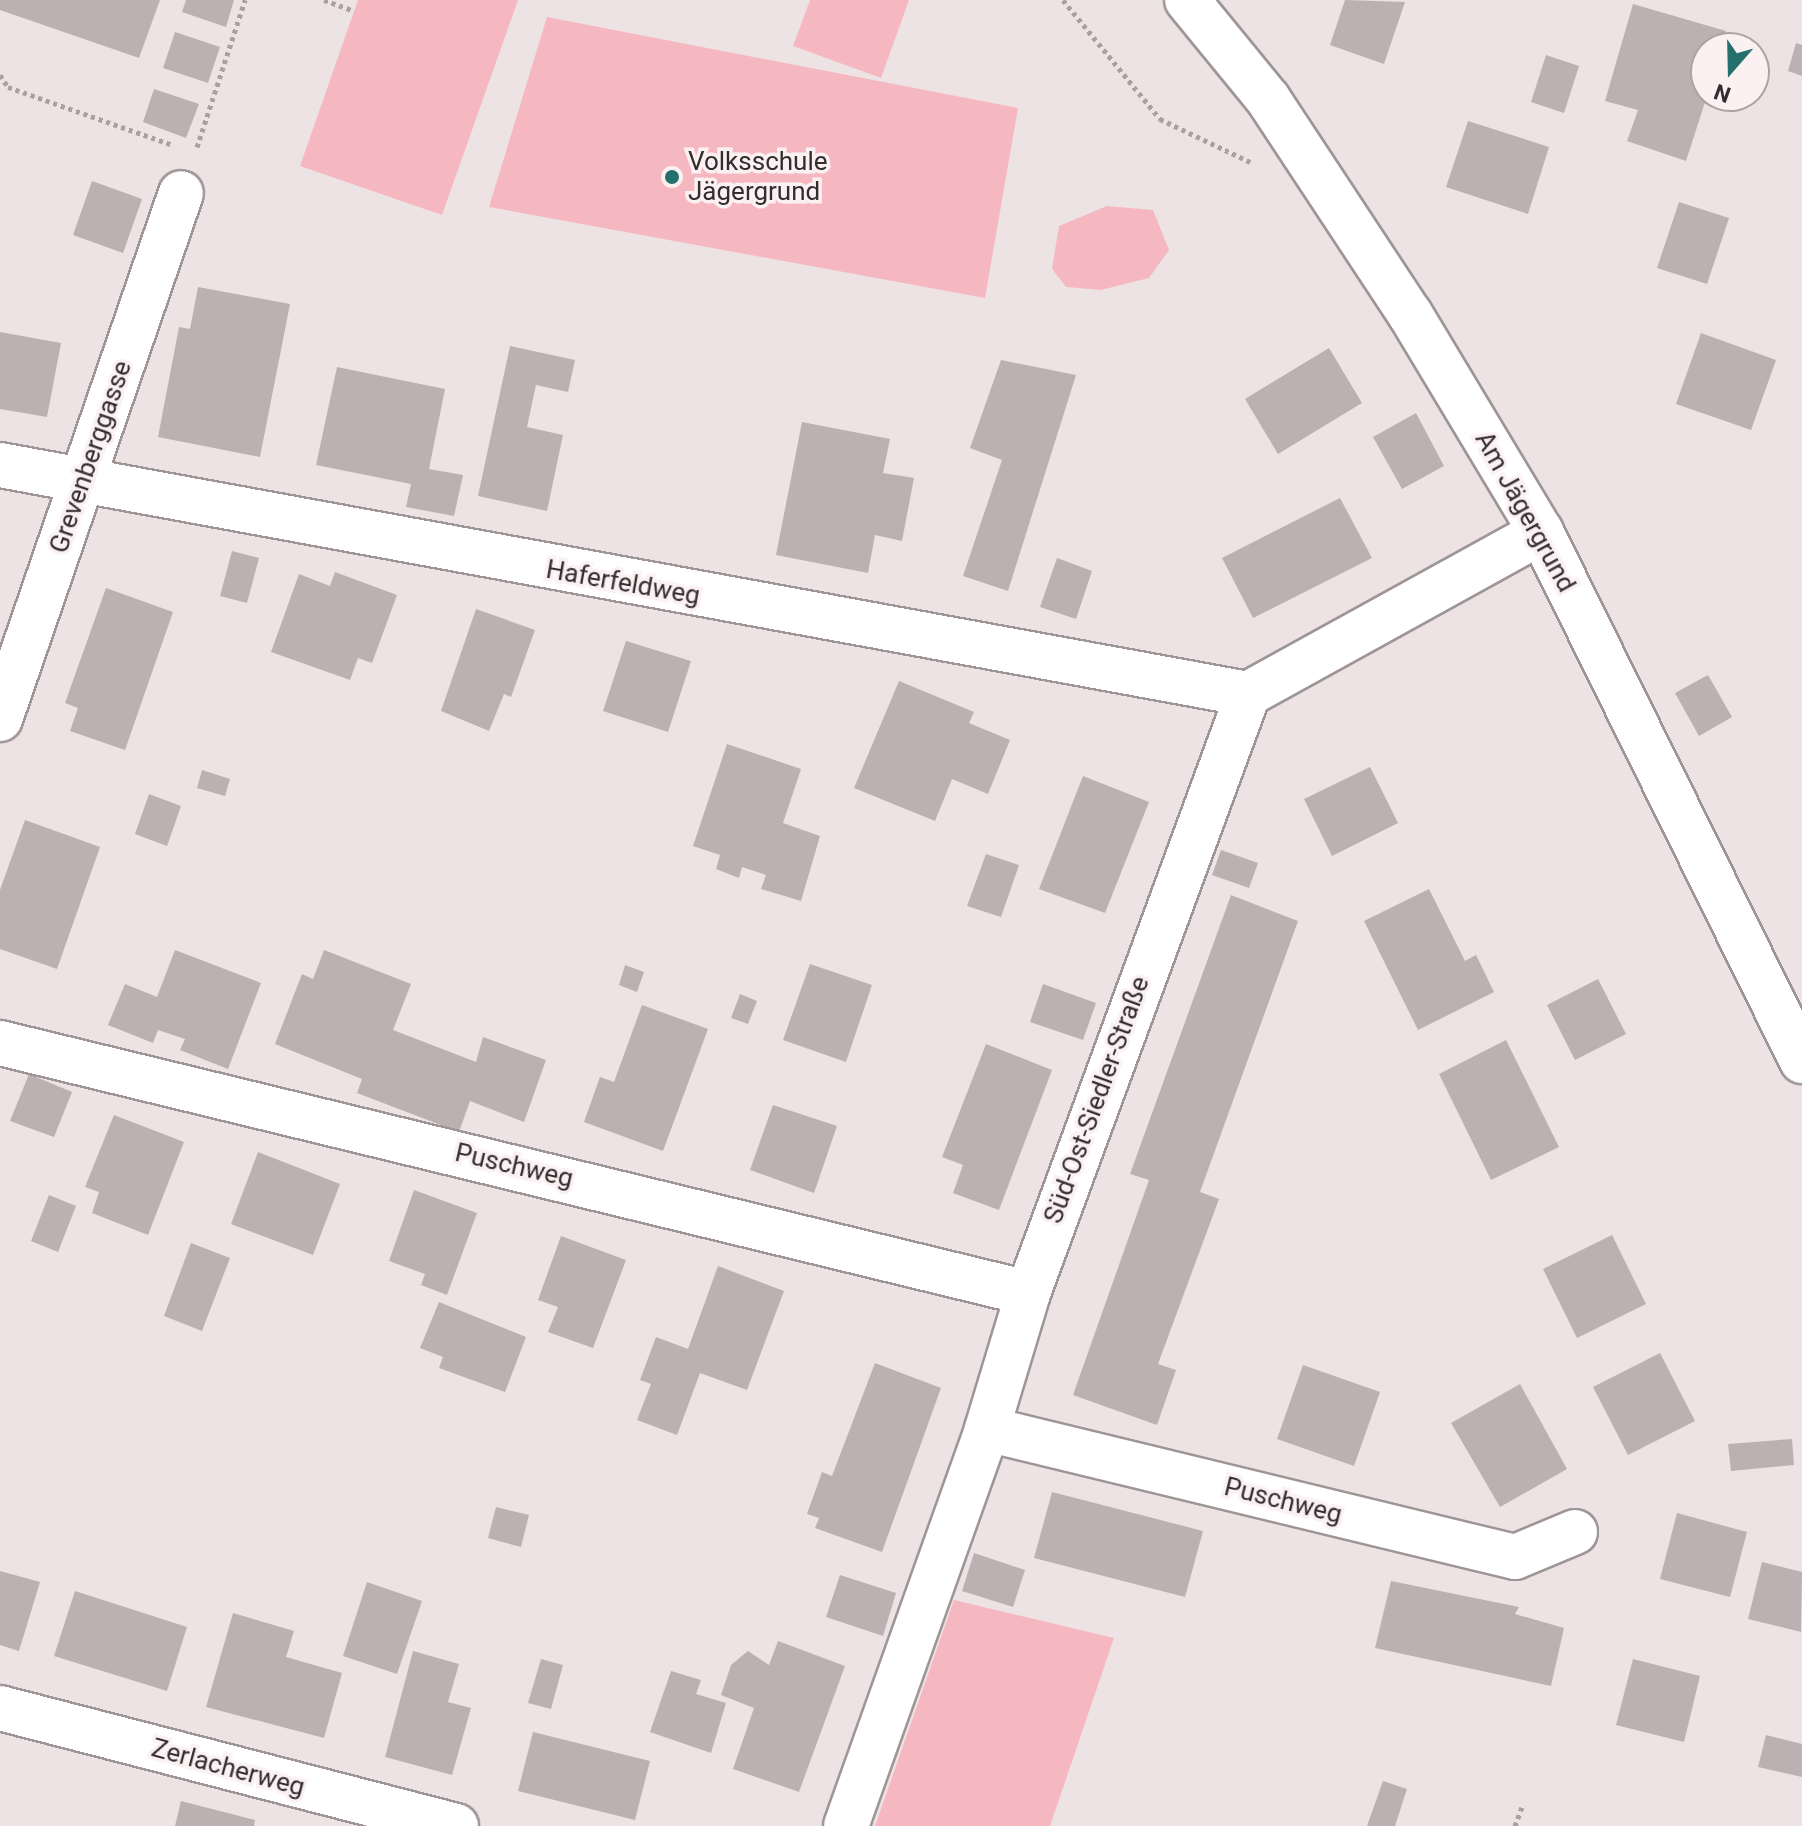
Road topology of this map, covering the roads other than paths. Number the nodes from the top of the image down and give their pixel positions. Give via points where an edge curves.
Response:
1 (1187, 0) edge
2 (181, 193) dead end
3 (0, 465) edge
4 (84, 480) junction
5 (1541, 532) junction
6 (1248, 694) junction
7 (0, 719) edge
8 (0, 1043) edge
9 (1802, 1061) edge
10 (1028, 1293) junction
11 (987, 1429) junction
12 (1575, 1532) dead end
13 (0, 1708) edge
14 (456, 1826) edge
15 (846, 1826) edge

1 - 5 street, Am Jägergrund via 1268,99 1410,314
2 - 4 street, Grevenberggasse
3 - 4 street, Haferfeldweg
4 - 6 street, Haferfeldweg
4 - 7 street, Grevenberggasse
5 - 6 street
5 - 9 street, Am Jägergrund
6 - 10 street, Süd-Ost-Siedler-Straße
8 - 10 street, Puschweg
10 - 11 street, Süd-Ost-Siedler-Straße
11 - 12 street, Puschweg via 1515,1557
11 - 15 street, Süd-Ost-Siedler-Straße
13 - 14 street, Zerlacherweg

